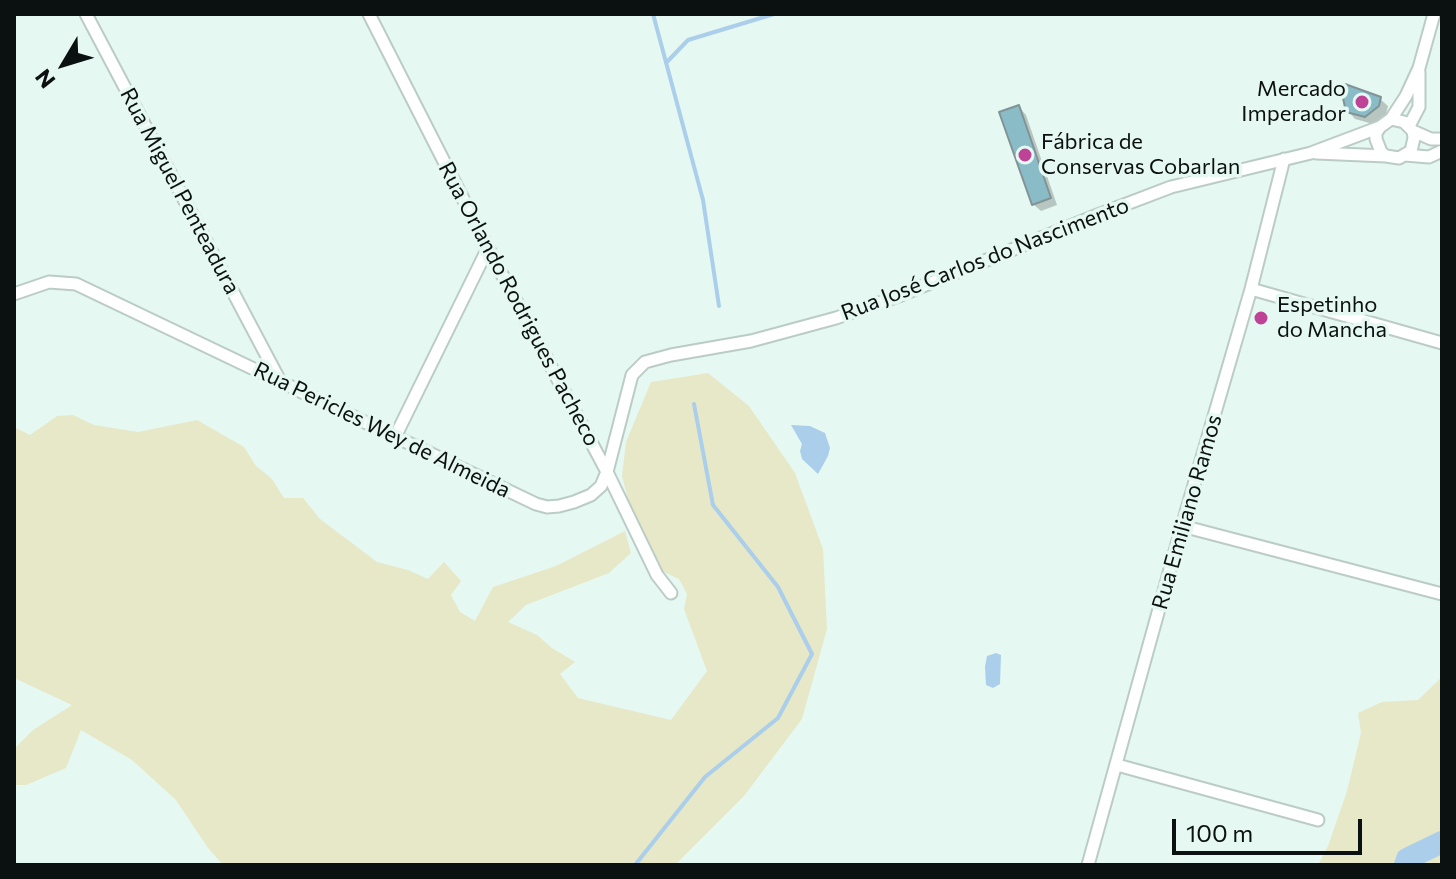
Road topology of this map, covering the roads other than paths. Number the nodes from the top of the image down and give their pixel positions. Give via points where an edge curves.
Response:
1 (86, 14) edge
2 (369, 14) edge
3 (1434, 14) edge
4 (1419, 68) junction
5 (1391, 119) junction
6 (1380, 127) junction
7 (1411, 128) junction
8 (1442, 139) edge
9 (1442, 151) edge
10 (1311, 153) junction
11 (1405, 155) junction
12 (1386, 156) junction
13 (1284, 159) junction
14 (488, 248) junction
15 (1251, 289) junction
16 (14, 294) edge
17 (251, 326) junction
18 (1442, 343) edge
19 (671, 355) joint
20 (244, 364) junction
21 (280, 381) junction
22 (395, 437) junction
23 (607, 472) junction
24 (1182, 526) junction
25 (671, 593) dead end
26 (1442, 594) edge
27 (1117, 765) junction
28 (1318, 820) dead end
29 (1088, 865) edge

1 - 17 street, Rua Miguel Penteadura
2 - 14 street, Rua Orlando Rodrigues Pacheco
3 - 4 street
4 - 5 street
4 - 7 street via 1419,107
5 - 6 street
5 - 7 street
6 - 10 street, Rua José Carlos do Nascimento
6 - 12 street via 1376,139
7 - 8 street
7 - 11 street via 1414,145
9 - 11 street via 1429,157
10 - 12 street, Rua José Carlos do Nascimento
10 - 13 street, Rua José Carlos do Nascimento
11 - 12 street
13 - 15 street, Rua Emiliano Ramos
13 - 19 street, Rua José Carlos do Nascimento via 1171,187 836,318
14 - 22 street
14 - 23 street, Rua Orlando Rodrigues Pacheco
15 - 18 street
15 - 24 street, Rua Emiliano Ramos
16 - 20 street, Rua Pericles Wey de Almeida via 49,282 76,284
17 - 20 street via 256,350
17 - 21 street, Rua Miguel Penteadura
19 - 23 street, Rua Pericles Wey de Almeida via 645,362 632,375
20 - 21 street, Rua Pericles Wey de Almeida
21 - 22 street, Rua Pericles Wey de Almeida
22 - 23 street, Rua Pericles Wey de Almeida via 547,507 591,495
23 - 25 street, Rua Orlando Rodrigues Pacheco
24 - 26 street
24 - 27 street, Rua Emiliano Ramos
27 - 28 street
27 - 29 street, Rua Emiliano Ramos

